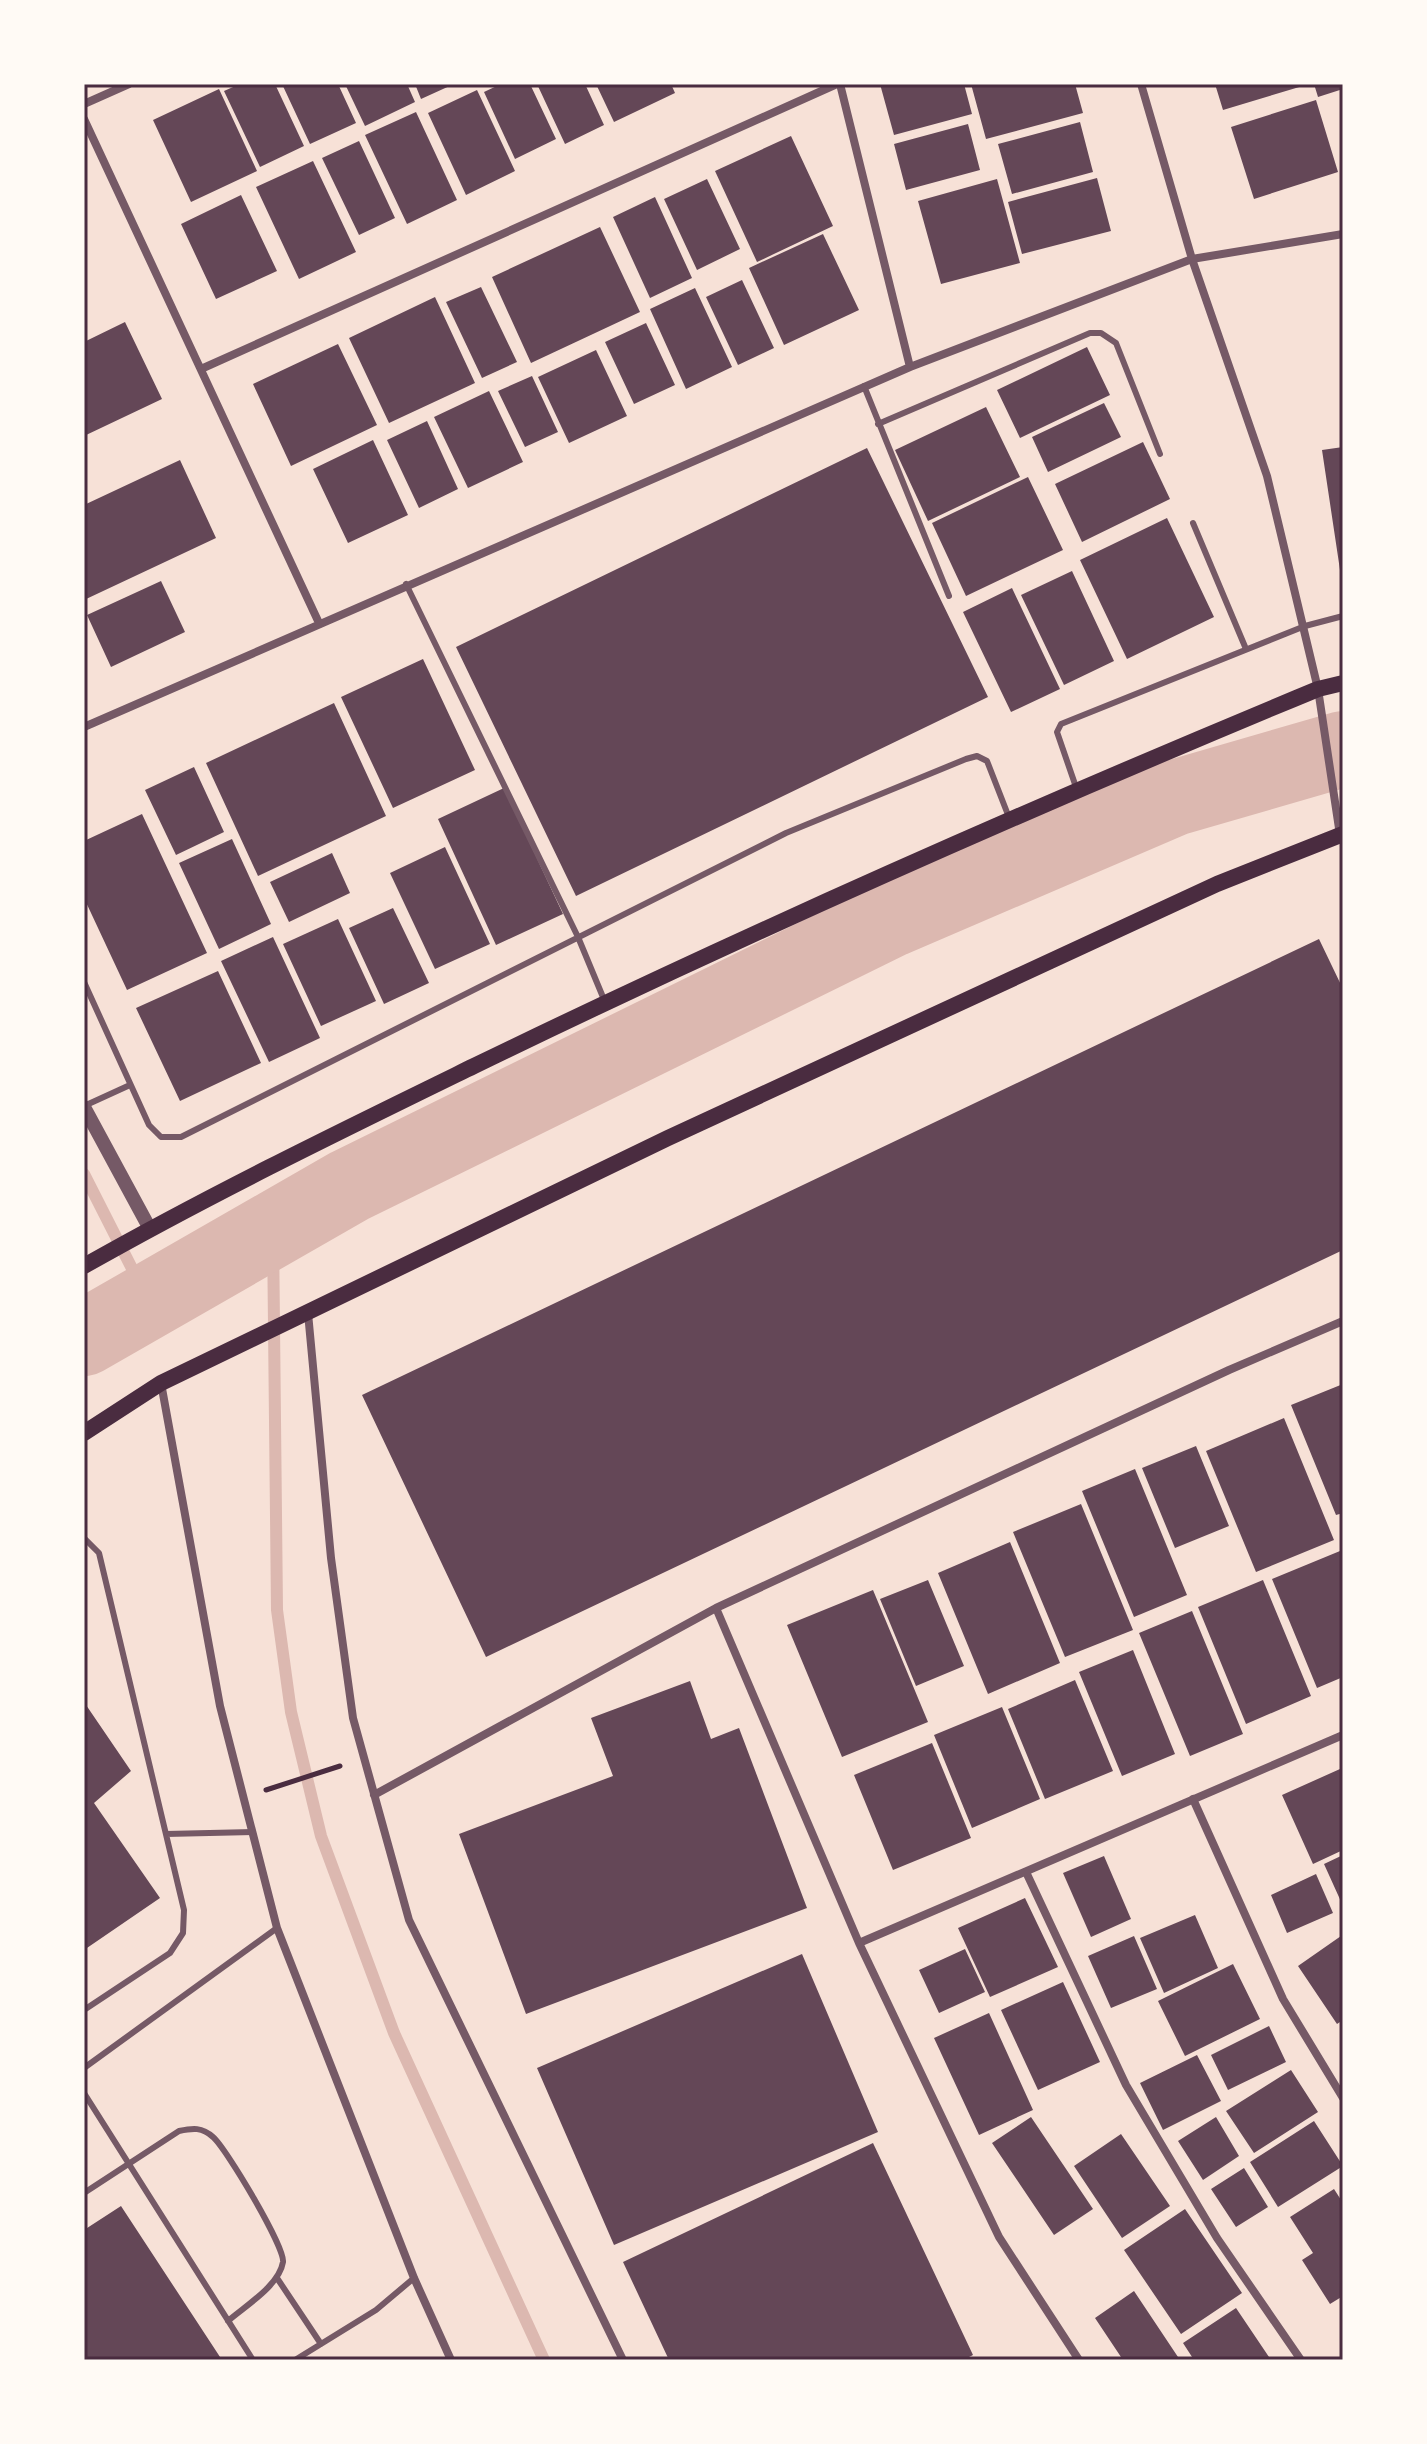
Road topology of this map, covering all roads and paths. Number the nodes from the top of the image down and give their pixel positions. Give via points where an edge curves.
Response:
1 (129, 84) edge
2 (839, 84) edge
3 (1141, 84) edge
4 (84, 104) edge
5 (84, 119) edge
6 (1343, 234) edge
7 (1192, 259) junction
8 (910, 367) junction
9 (201, 369) junction
10 (864, 386) junction
11 (878, 424) junction
12 (1160, 454) dead end
13 (1193, 523) dead end
14 (406, 584) junction
15 (949, 596) dead end
16 (1343, 616) edge
17 (319, 623) junction
18 (1305, 626) junction
19 (1246, 649) junction
20 (1343, 683) edge
21 (1318, 689) junction
22 (84, 727) edge
23 (1077, 790) junction
24 (1010, 820) junction
25 (1342, 834) edge
26 (578, 937) junction
27 (84, 982) edge
28 (605, 1002) junction
29 (130, 1085) junction
30 (84, 1107) edge
31 (150, 1229) junction
32 (84, 1266) edge
33 (308, 1313) junction
34 (1343, 1321) edge
35 (161, 1383) junction
36 (84, 1433) edge
37 (84, 1538) edge
38 (716, 1608) junction
39 (1343, 1735) edge
40 (334, 1768) dead end
41 (263, 1791) dead end
42 (374, 1795) junction
43 (1193, 1799) junction
44 (253, 1832) junction
45 (166, 1834) junction
46 (1026, 1872) junction
47 (277, 1928) junction
48 (859, 1943) junction
49 (84, 2010) edge
50 (84, 2068) edge
51 (84, 2093) edge
52 (1343, 2098) edge
53 (128, 2163) junction
54 (84, 2193) edge
55 (277, 2278) junction
56 (414, 2278) junction
57 (228, 2321) junction
58 (321, 2344) junction
59 (253, 2360) edge
60 (295, 2360) edge
61 (451, 2360) edge
62 (623, 2360) edge
63 (1079, 2360) edge
64 (1301, 2360) edge

1 - 4 street
2 - 8 street
2 - 9 street
3 - 7 street
5 - 9 street
6 - 7 street
7 - 8 street
7 - 18 street via 1267,476
8 - 10 street
9 - 17 street
10 - 11 lane
10 - 14 street
11 - 12 lane via 1090,333 1101,333 1116,343
11 - 15 lane
13 - 19 lane
14 - 17 street
14 - 26 lane
16 - 18 lane
17 - 22 street
18 - 19 lane
18 - 21 street
19 - 23 lane via 1061,724 1057,732
20 - 21 main road
21 - 23 main road
21 - 25 street
23 - 24 main road
24 - 26 lane via 987,761 977,756 786,833
24 - 28 main road
25 - 33 main road via 1217,884 668,1138
26 - 28 lane
26 - 29 lane via 181,1137 161,1137 149,1125
27 - 29 lane
28 - 31 main road
29 - 30 lane
30 - 31 street
31 - 32 main road
33 - 35 main road
33 - 42 street via 331,1558 353,1718
34 - 38 street
35 - 36 main road
35 - 44 street via 220,1706
37 - 45 lane via 99,1553
38 - 42 street
38 - 48 street
39 - 43 street
40 - 41 path
42 - 62 street via 409,1920
43 - 46 street
43 - 52 street via 1283,1999
44 - 45 lane
44 - 47 street
45 - 49 lane via 184,1910 183,1933 170,1953
46 - 48 street
46 - 64 street via 1126,2085 1217,2238
47 - 50 lane
47 - 56 street
48 - 63 street via 999,2237
51 - 53 lane
53 - 54 lane
53 - 55 lane via 179,2131 197,2128 215,2138 275,2235 284,2260
53 - 57 lane
55 - 57 lane
55 - 58 lane
56 - 58 lane via 376,2310
56 - 61 street
57 - 59 lane
58 - 60 lane

